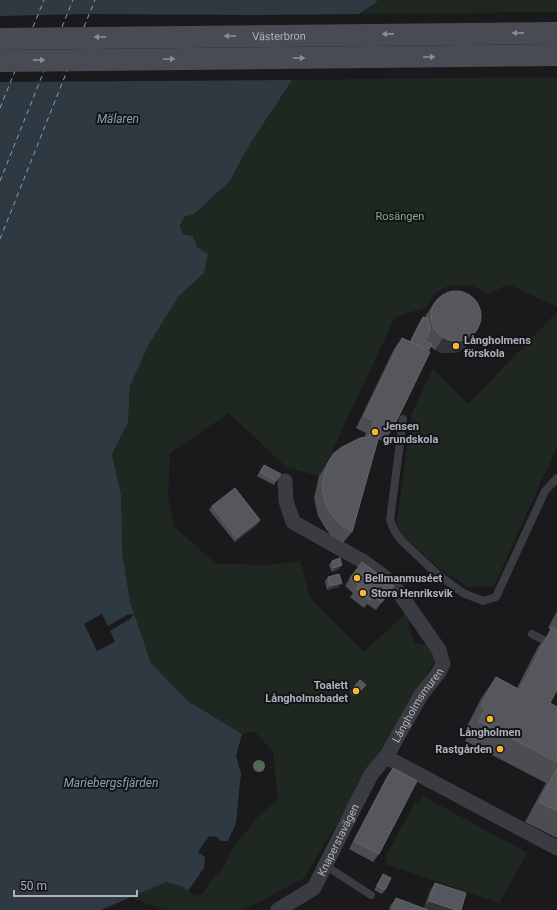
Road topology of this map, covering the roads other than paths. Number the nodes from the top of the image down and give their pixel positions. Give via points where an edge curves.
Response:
1 (557, 33) edge
2 (0, 39) edge
3 (557, 55) edge
4 (0, 61) edge
5 (403, 419) edge
6 (557, 478) edge
7 (285, 481) dead end
8 (532, 634) dead end
9 (557, 646) edge
10 (386, 757) junction
11 (557, 848) edge
12 (326, 866) junction
13 (371, 895) dead end
14 (278, 910) edge

1 -> 2 main road, Västerbron
4 -> 3 main road, Västerbron
5 - 6 lane via 390,520 395,532 436,573 463,593 483,601 496,597 545,491
7 - 10 street, Långholmsmuren via 286,501 293,522 382,575 398,592 439,650 442,664 439,672 421,695
8 - 9 lane
10 - 11 street
10 - 12 street, Knaperstavägen via 369,780
12 - 13 lane
12 - 14 street, Knaperstavägen via 314,888

